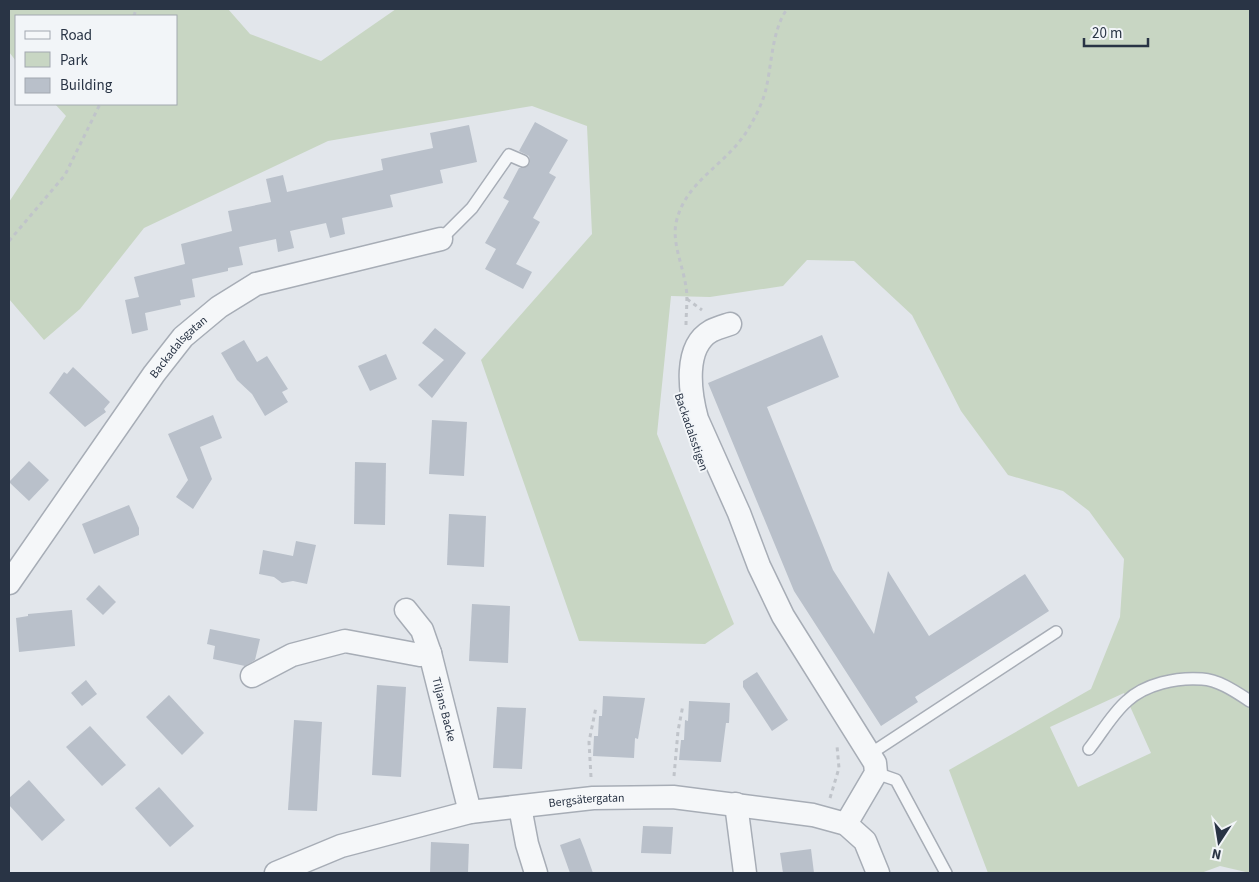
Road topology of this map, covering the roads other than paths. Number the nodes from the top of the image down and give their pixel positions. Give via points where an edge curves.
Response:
1 (523, 161) dead end
2 (441, 239) joint
3 (730, 324) dead end
4 (9, 584) edge
5 (406, 610) dead end
6 (1056, 632) dead end
7 (430, 654) junction
8 (252, 676) dead end
9 (1250, 701) edge
10 (1089, 749) dead end
11 (873, 763) junction
12 (736, 804) junction
13 (520, 807) junction
14 (470, 812) junction
15 (846, 824) junction
16 (276, 873) edge
17 (536, 873) edge
18 (745, 873) edge
19 (878, 873) edge
20 (946, 873) edge

1 - 2 lane via 509,155 472,208
2 - 4 street, Backadalsgatan via 256,284 219,308 183,337 154,374
3 - 11 street, Backadalsstigen via 710,331 697,345 690,395 697,419 783,616
5 - 7 street, Tiljans Backe via 422,630
6 - 11 lane
7 - 8 street via 420,655 345,640 292,655
7 - 14 street, Tiljans Backe
9 - 10 lane via 1227,686 1203,679 1144,688 1126,701
11 - 15 street
11 - 20 lane via 896,780
12 - 13 street, Bergsätergatan via 673,797 593,798
12 - 15 street, Bergsätergatan via 813,815
12 - 18 street
13 - 14 street, Bergsätergatan
13 - 17 street
14 - 16 street, Bergsätergatan via 341,846
15 - 19 street, Bergsätergatan via 865,841

